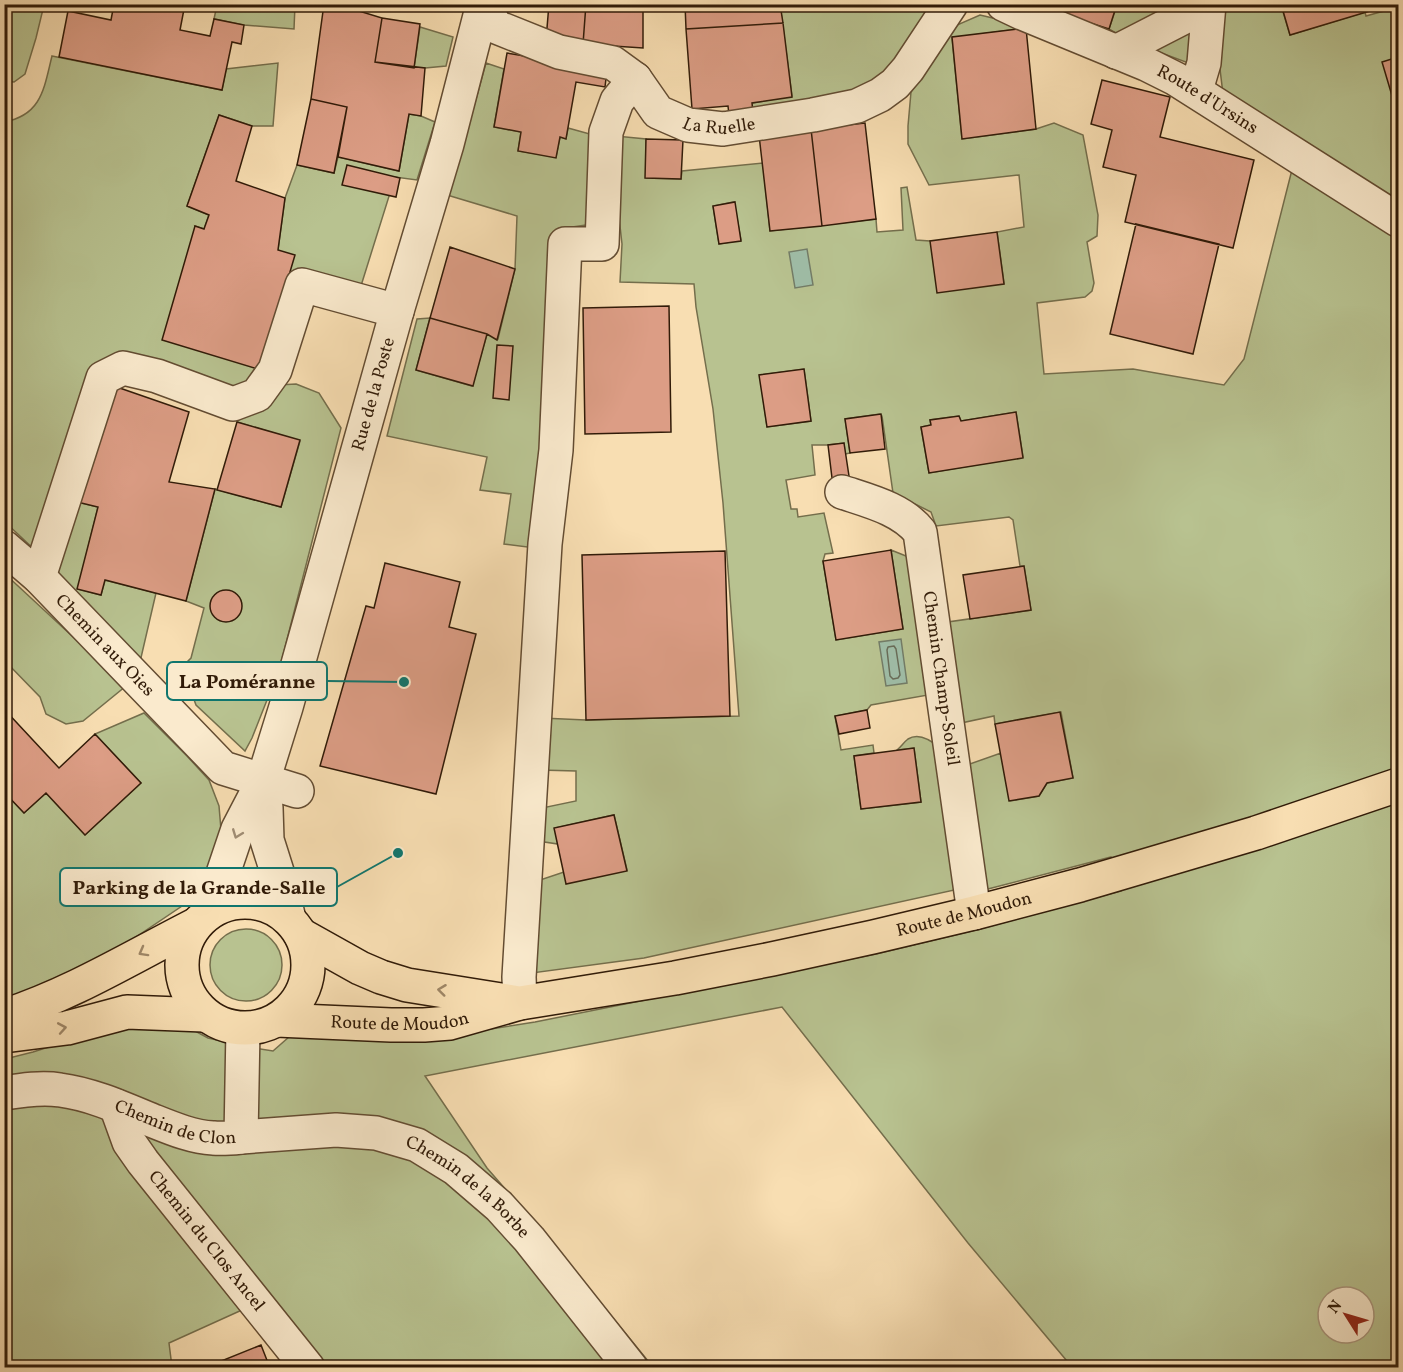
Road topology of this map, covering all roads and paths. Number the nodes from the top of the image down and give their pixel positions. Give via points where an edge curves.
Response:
1 (951, 4) edge
2 (1004, 4) edge
3 (1197, 4) edge
4 (1209, 4) edge
5 (484, 20) edge
6 (1116, 52) junction
7 (635, 79) junction
8 (1196, 90) junction
9 (1398, 220) edge
10 (397, 311) junction
11 (842, 492) dead end
12 (4, 547) edge
13 (39, 578) junction
14 (262, 781) junction
15 (1398, 785) edge
16 (297, 791) dead end
17 (974, 913) junction
18 (202, 918) junction
19 (295, 927) junction
20 (520, 1003) junction
21 (204, 1015) junction
22 (4, 1016) edge
23 (277, 1020) junction
24 (243, 1029) junction
25 (4, 1036) edge
26 (4, 1093) edge
27 (116, 1106) junction
28 (241, 1137) junction
29 (308, 1368) edge
30 (631, 1368) edge

1 - 7 street, La Ruelle via 895,84 857,106 723,129 688,125 658,112
2 - 6 street, Route d'Ursins
3 - 6 street via 1190,14
4 - 8 street via 1204,63
5 - 7 street, La Ruelle via 559,52 613,63
5 - 10 street, Rue de la Poste
6 - 8 street, Route d'Ursins
7 - 20 street via 617,101 606,132 602,244 565,244 556,450 545,544
8 - 9 street, Route d'Ursins
10 - 13 street via 302,285 275,370 257,395 233,404 123,368 103,378
10 - 14 street, Rue de la Poste
11 - 17 street, Chemin Champ-Soleil via 901,515 920,532
12 - 13 street, Chemin aux Oies
13 - 14 street, Chemin aux Oies via 224,768
14 - 16 street, Chemin aux Oies
14 -> 18 street, Rue de la Poste
14 - 19 street, Rue de la Poste via 267,840
15 - 17 main road, Route de Moudon via 1197,851
17 - 20 main road, Route de Moudon via 696,974
18 - 19 main road via 229,903 251,901 271,907
18 - 21 main road via 183,947 181,972 189,995
18 -> 22 main road via 80,986
20 -> 19 main road, Route de Moudon via 381,978
19 - 23 main road via 308,954 308,973 292,1008
20 - 23 main road, Route de Moudon via 450,1023 424,1025
21 - 24 main road
25 -> 21 main road via 67,1028 127,1012
23 - 24 main road
24 - 28 street, Chemin de Clon
26 - 27 street, Chemin de Clon via 58,1089
27 - 28 street, Chemin de Clon via 190,1134
27 - 29 street, Chemin du Clos Ancel via 129,1142 143,1162
28 - 30 street, Chemin de la Borbe via 336,1130 376,1133 426,1151 456,1169 499,1206

